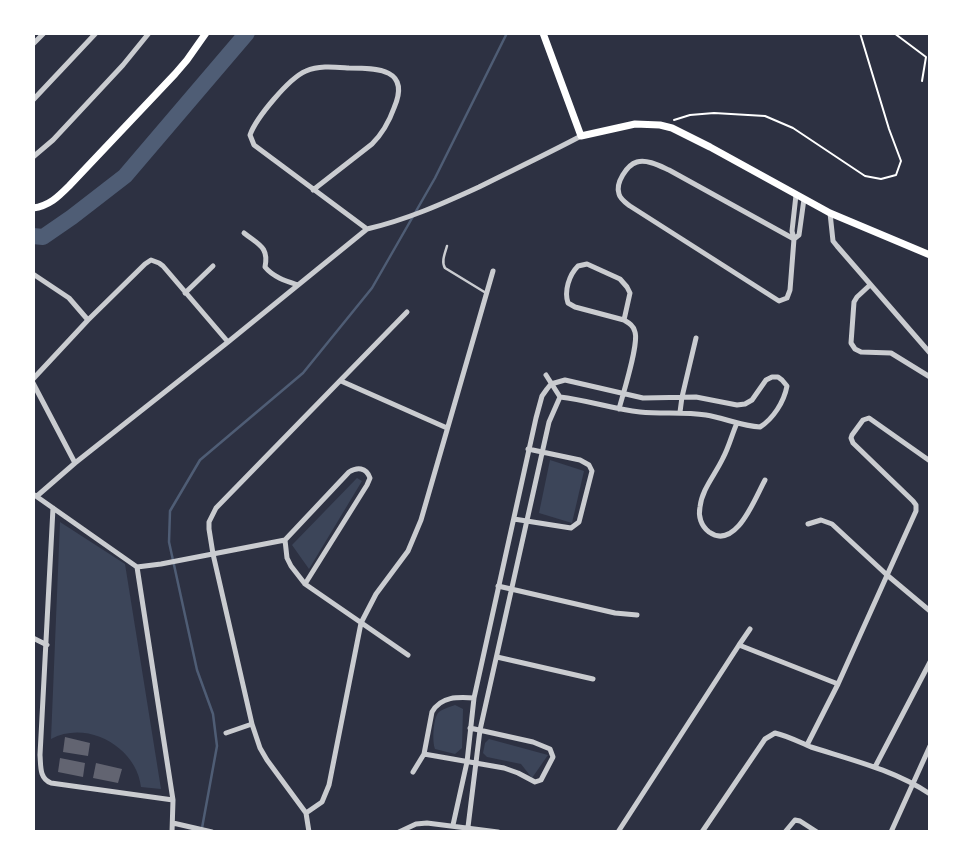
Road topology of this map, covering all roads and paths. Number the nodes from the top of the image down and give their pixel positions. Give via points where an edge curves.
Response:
1 (44, 33) edge
2 (96, 33) edge
3 (149, 33) edge
4 (206, 33) edge
5 (543, 33) edge
6 (860, 33) edge
7 (894, 33) edge
8 (33, 44) edge
9 (922, 81) dead end
10 (33, 100) edge
11 (660, 125) junction
12 (581, 136) junction
13 (33, 157) edge
14 (313, 190) junction
15 (796, 195) junction
16 (804, 199) junction
17 (33, 208) edge
18 (830, 213) junction
19 (367, 229) junction
20 (244, 233) dead end
21 (794, 239) junction
22 (447, 246) dead end
23 (930, 256) edge
24 (213, 266) dead end
25 (493, 271) dead end
26 (35, 277) edge
27 (298, 285) junction
28 (870, 285) junction
29 (185, 293) junction
30 (486, 293) junction
31 (407, 312) dead end
32 (88, 320) junction
33 (624, 320) junction
34 (696, 338) dead end
35 (228, 342) junction
36 (930, 353) edge
37 (546, 375) dead end
38 (930, 377) edge
39 (33, 381) edge
40 (341, 382) junction
41 (551, 384) junction
42 (623, 394) junction
43 (560, 397) junction
44 (682, 397) junction
45 (619, 409) junction
46 (680, 412) junction
47 (737, 423) junction
48 (447, 428) junction
49 (528, 450) junction
50 (543, 453) junction
51 (930, 461) edge
52 (75, 463) junction
53 (765, 480) dead end
54 (35, 495) edge
55 (53, 508) junction
56 (514, 519) junction
57 (528, 521) junction
58 (808, 524) dead end
59 (285, 540) junction
60 (213, 554) junction
61 (137, 567) junction
62 (887, 575) junction
63 (304, 584) junction
64 (498, 586) junction
65 (513, 589) junction
66 (930, 611) edge
67 (637, 615) dead end
68 (361, 623) junction
69 (750, 629) dead end
70 (33, 638) edge
71 (47, 645) junction
72 (739, 645) junction
73 (408, 655) dead end
74 (497, 657) junction
75 (930, 662) edge
76 (593, 679) dead end
77 (838, 684) junction
78 (474, 698) junction
79 (252, 724) junction
80 (470, 728) junction
81 (480, 730) junction
82 (226, 733) dead end
83 (807, 745) junction
84 (930, 746) edge
85 (33, 752) edge
86 (424, 754) junction
87 (40, 755) junction
88 (467, 762) junction
89 (477, 764) junction
90 (875, 767) junction
91 (413, 772) dead end
92 (913, 783) junction
93 (930, 794) edge
94 (173, 800) junction
95 (306, 813) junction
96 (173, 823) junction
97 (453, 825) junction
98 (468, 827) junction
99 (172, 832) edge
100 (212, 832) edge
101 (309, 832) edge
102 (400, 832) edge
103 (498, 832) edge
104 (618, 832) edge
105 (702, 832) edge
106 (785, 832) edge
107 (817, 832) edge
108 (891, 832) edge

1 - 8 street
2 - 10 street
3 - 13 street
4 - 17 main road via 175,74 69,186 52,202
5 - 12 main road
6 - 11 path via 901,162 896,175 881,179 865,176 793,128 765,116 690,115
7 - 9 path via 926,57
11 - 12 main road via 635,124
11 - 15 main road
12 - 19 street via 433,208
14 - 14 street via 379,137 400,96 392,75 374,68 313,68 296,76 257,120 250,135 254,145
14 - 19 street
15 - 16 main road
15 - 21 street
16 - 18 main road
16 - 21 street via 799,235
18 - 23 main road
18 - 28 street via 833,241
19 - 27 street
20 - 27 street via 266,253 266,270
21 - 21 street via 789,295 779,301 622,200 619,186 635,162 651,163
22 - 30 lane via 445,268
24 - 29 street
25 - 30 street
26 - 32 street via 69,298
27 - 35 street
28 - 36 street
28 - 38 street via 854,302 851,343 861,352 891,353
29 - 32 street via 151,260
29 - 35 street
30 - 48 street
31 - 40 street
32 - 39 street
33 - 33 street via 568,303 570,276 578,266 587,264 624,283 630,293
33 - 42 street via 636,337
34 - 44 street
35 - 52 street
37 - 41 street
39 - 52 street
40 - 48 street
40 - 60 street via 216,508 209,522
41 - 42 street via 565,380
41 - 43 street
41 - 49 street via 542,396
42 - 44 street
42 - 45 street
43 - 45 street
43 - 50 street
44 - 46 street
44 - 47 street via 745,404 766,380 778,377 786,383 784,398 763,425
45 - 46 street
46 - 47 street
47 - 53 street via 702,498 699,510 705,529 721,536 734,531
48 - 68 street via 414,539
49 - 50 street
49 - 56 street
50 - 57 street
50 - 57 street via 585,462 592,471 575,526
51 - 62 street via 869,418 852,435 853,443 916,505 915,517
52 - 54 street
54 - 55 street
55 - 61 street
55 - 71 street
56 - 57 street
56 - 64 street
57 - 65 street
58 - 62 street via 821,520 832,524
59 - 60 street
59 - 63 street via 287,558
59 - 63 street via 349,472 361,468 368,473 367,485
60 - 61 street
60 - 79 street
61 - 94 street
62 - 66 street
62 - 77 street
63 - 68 street
64 - 65 street
64 - 78 street
65 - 67 street
65 - 74 street
68 - 73 street
68 - 95 street via 329,785 321,802
69 - 72 street
70 - 71 street
71 - 87 street
72 - 77 street
72 - 104 street
74 - 76 street
74 - 81 street
75 - 90 street
77 - 83 street
78 - 80 street
78 - 86 street via 444,700 435,707
79 - 82 street
79 - 95 street via 267,760
80 - 81 street
80 - 88 street
81 - 89 street
81 - 89 street via 547,747 553,757 541,780 535,782 512,770
83 - 90 street
83 - 105 street via 778,733 769,735
84 - 92 street
85 - 87 street
86 - 88 street
86 - 91 street
87 - 94 street via 44,779 51,783
88 - 89 street
88 - 97 street
89 - 98 street
90 - 92 street
92 - 93 street
92 - 108 street
94 - 96 street
95 - 101 street
96 - 99 street
96 - 100 street
97 - 98 street
97 - 102 street via 416,824
98 - 103 street
106 - 107 street via 795,820

